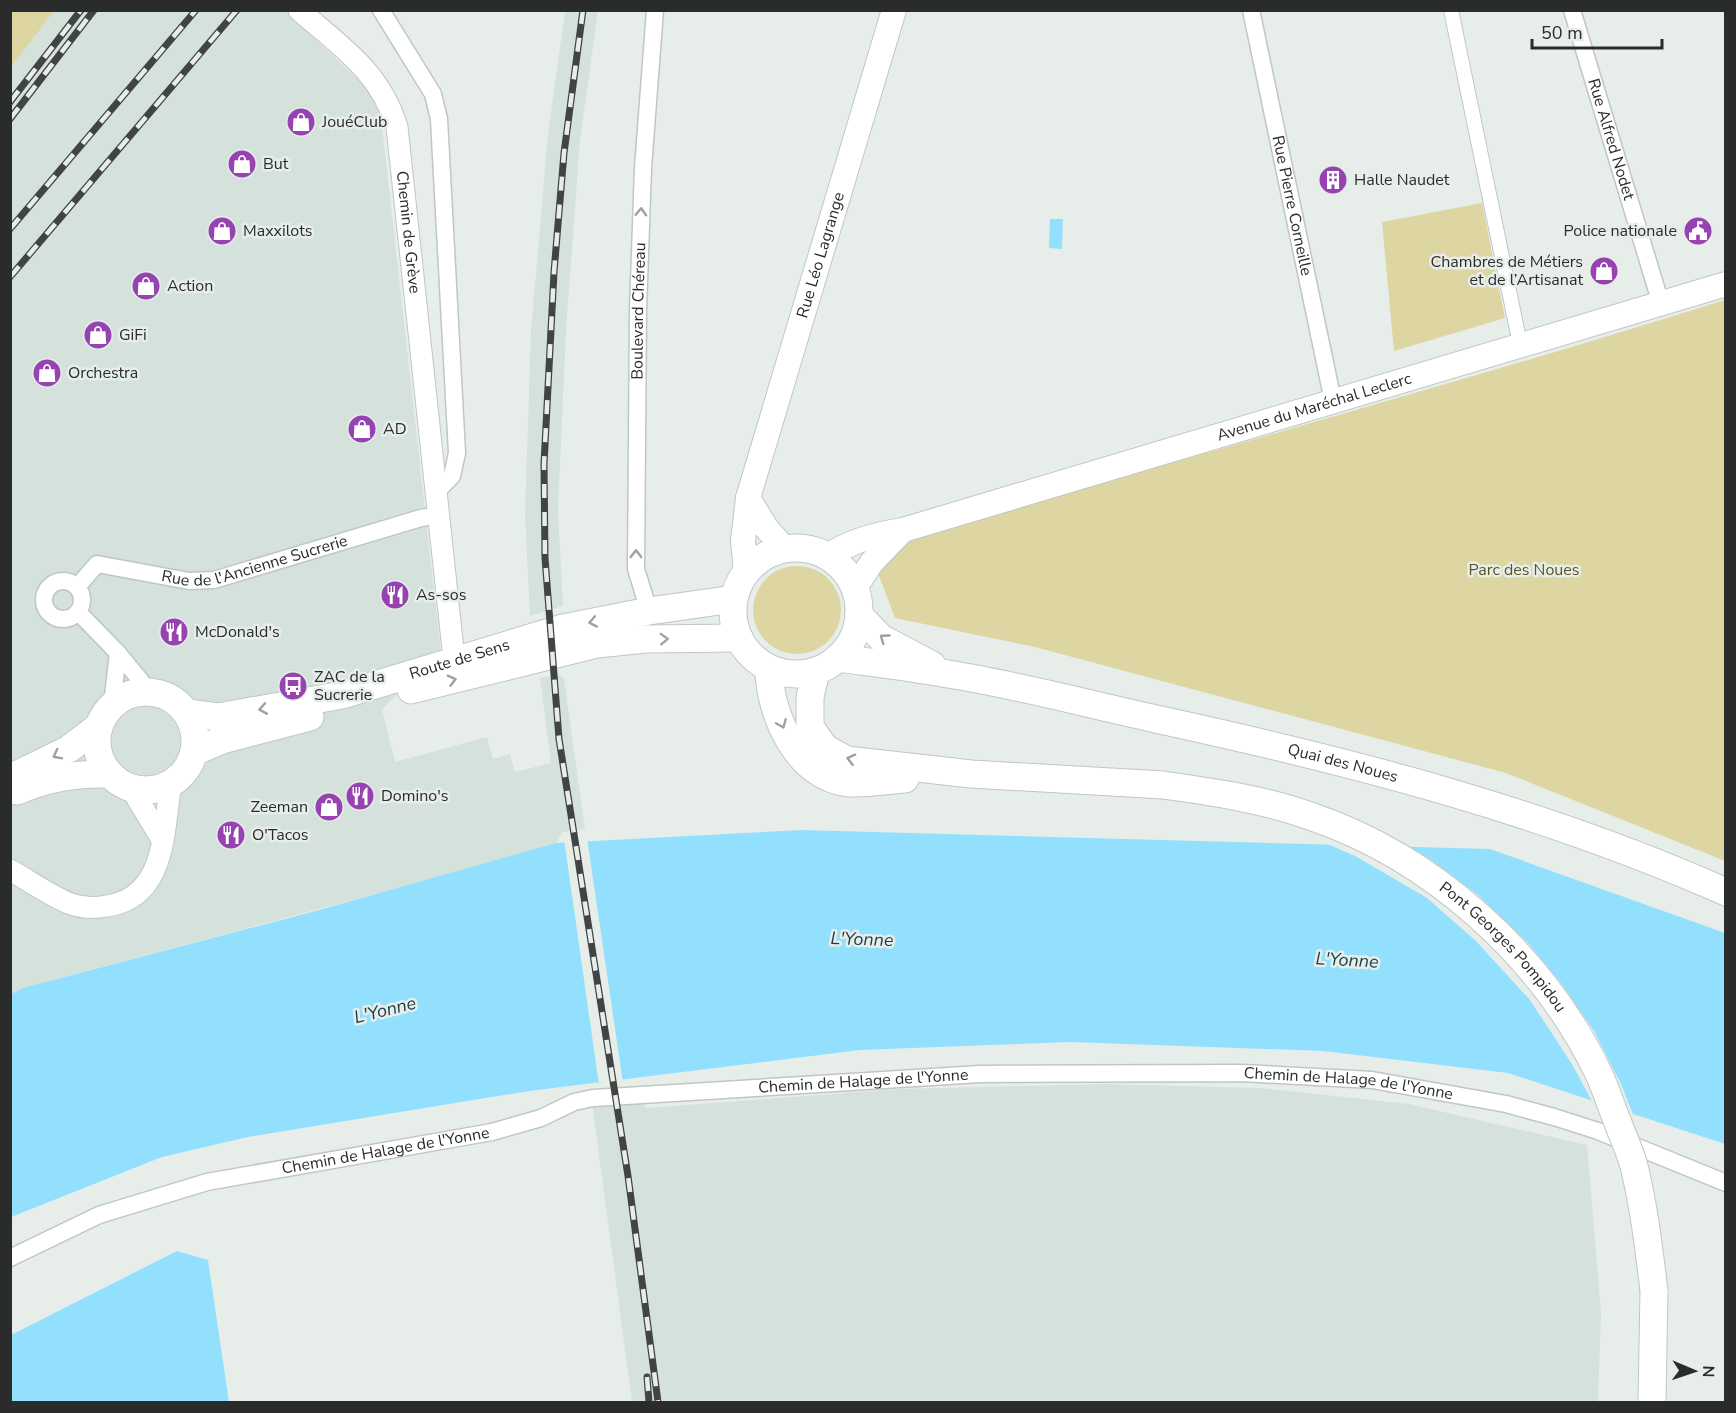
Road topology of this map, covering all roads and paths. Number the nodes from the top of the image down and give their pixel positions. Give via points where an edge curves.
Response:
1 (299, 10) edge
2 (381, 10) edge
3 (656, 10) edge
4 (894, 10) edge
5 (1251, 10) edge
6 (1451, 10) edge
7 (1572, 10) edge
8 (1725, 284) edge
9 (1661, 303) junction
10 (1520, 345) junction
11 (1334, 401) junction
12 (437, 491) junction
13 (748, 498) junction
14 (440, 515) junction
15 (903, 530) junction
16 (785, 549) junction
17 (827, 556) junction
18 (746, 572) junction
19 (77, 587) junction
20 (855, 588) junction
21 (734, 599) junction
22 (649, 611) junction
23 (78, 612) junction
24 (859, 615) junction
25 (739, 638) junction
26 (118, 653) junction
27 (454, 659) junction
28 (827, 664) junction
29 (769, 668) junction
30 (949, 674) junction
31 (150, 692) junction
32 (187, 714) junction
33 (106, 716) junction
34 (194, 752) junction
35 (971, 774) junction
36 (10, 778) edge
37 (120, 781) junction
38 (171, 783) junction
39 (10, 794) edge
40 (162, 838) junction
41 (10, 870) edge
42 (1725, 892) edge
43 (1725, 1184) edge
44 (10, 1258) edge
45 (1652, 1402) edge

1 - 12 street, Chemin de Grève via 372,76 397,127
2 - 12 street, Chemin de Grève via 433,94 439,119 457,453 452,476
22 -> 3 street, Boulevard Chéreau via 636,568 638,322 643,168
4 - 13 main road, Rue Léo Lagrange
5 - 11 street, Rue Pierre Corneille
6 - 10 street
7 - 9 street, Rue Alfred Nodet
8 - 9 main road, Avenue du Maréchal Leclerc
9 - 10 main road, Avenue du Maréchal Leclerc
10 - 11 main road, Avenue du Maréchal Leclerc
11 - 15 main road, Avenue du Maréchal Leclerc
12 - 14 street, Chemin de Grève
13 - 16 main road
13 - 18 main road, Rue Léo Lagrange via 743,541
14 - 19 street, Rue de l'Ancienne Sucrerie via 214,579 189,581 97,564
14 - 27 street, Chemin de Grève
15 - 17 main road, Avenue du Maréchal Leclerc via 855,541
15 - 20 main road via 872,562
16 - 17 main road via 806,549
16 - 18 main road via 757,561
17 - 20 main road via 839,564
18 - 21 main road
19 - 23 street via 82,597
19 - 23 street via 57,582 48,588 45,599 47,610 56,617 68,618
20 - 24 main road
21 - 22 main road, Route de Sens
21 - 25 main road via 733,619
22 -> 27 main road, Route de Sens via 562,628
23 - 26 street
24 - 28 main road via 856,631
30 -> 24 main road via 881,638
25 - 29 main road via 751,656
34 -> 25 main road, Route de Sens via 222,740 565,651 646,639
26 - 31 street
26 - 33 street
27 -> 32 main road, Route de Sens via 342,695 218,717
28 - 29 main road via 801,674
28 - 30 main road
35 -> 28 main road via 847,760 825,748 810,727 810,698
29 -> 35 main road via 769,693 790,745 816,771 848,783
30 - 42 main road, Quai des Noues via 1383,772 1553,825 1660,863
31 - 32 main road via 177,702
31 - 33 main road via 130,695
32 - 34 main road via 193,726
33 -> 36 main road via 69,749
33 - 37 main road via 98,751
34 - 38 main road via 182,775
35 - 45 main road, Pont Georges Pompidou, bridge via 1163,785 1241,796 1311,816 1406,862 1447,890 1509,944 1570,1024 1598,1073 1633,1164 1654,1291
37 - 38 main road via 145,790
37 - 39 main road via 75,774
37 - 40 street
38 - 40 street
40 - 41 street via 160,859 150,880 118,904 95,908 72,905
43 - 44 street, Chemin de Halage de l'Yonne via 1598,1131 1554,1117 1506,1104 1372,1080 1242,1073 980,1074 593,1098 492,1132 207,1182 99,1215

